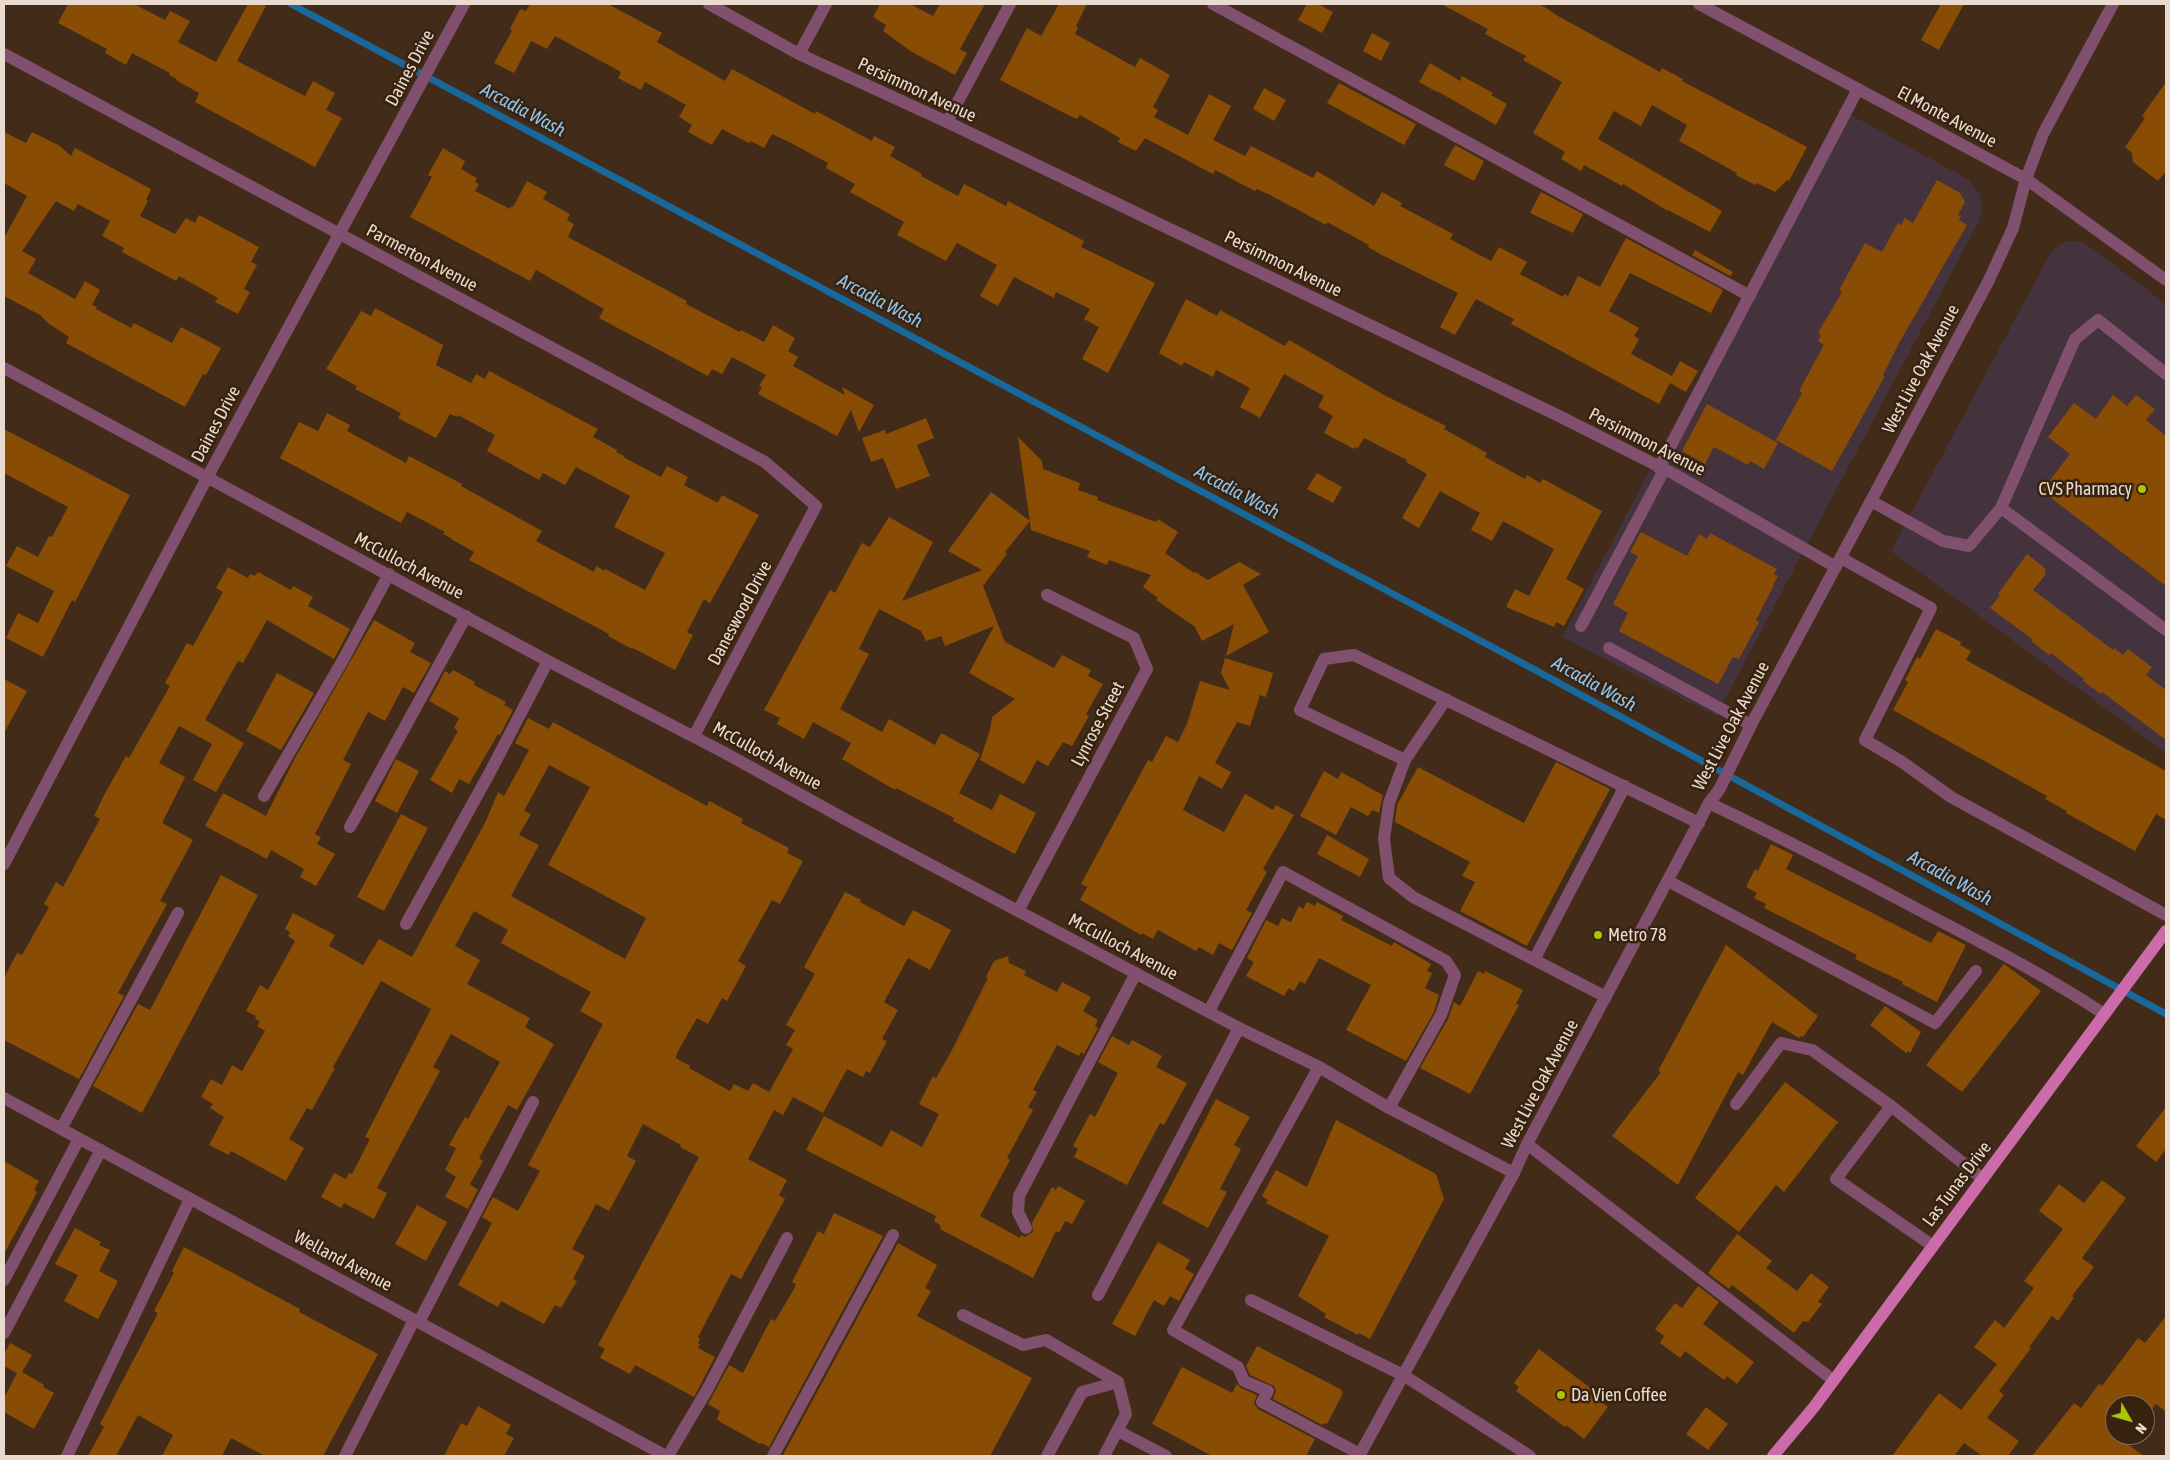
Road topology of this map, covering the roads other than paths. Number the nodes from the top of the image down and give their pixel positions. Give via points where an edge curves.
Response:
1 (464, 4) edge
2 (709, 4) edge
3 (826, 4) edge
4 (1010, 4) edge
5 (1213, 4) edge
6 (1699, 4) edge
7 (2113, 4) edge
8 (4, 54) edge
9 (799, 54) junction
10 (1858, 89) junction
11 (947, 122) junction
12 (2026, 179) junction
13 (339, 233) junction
14 (2166, 280) edge
15 (1750, 296) junction
16 (4, 368) edge
17 (2166, 374) edge
18 (1662, 469) junction
19 (208, 476) junction
20 (1870, 501) junction
21 (816, 506) joint
22 (2001, 508) junction
23 (1838, 562) junction
24 (389, 574) junction
25 (1047, 594) dead end
26 (466, 616) junction
27 (1581, 626) dead end
28 (2166, 630) edge
29 (1609, 648) dead end
30 (548, 661) junction
31 (1446, 699) junction
32 (1751, 725) junction
33 (694, 736) junction
34 (1405, 760) junction
35 (1625, 786) junction
36 (264, 796) dead end
37 (1709, 803) junction
38 (1699, 823) junction
39 (350, 827) dead end
40 (4, 864) edge
41 (1668, 881) junction
42 (1018, 911) junction
43 (178, 913) dead end
44 (2166, 915) edge
45 (406, 924) dead end
46 (2166, 931) edge
47 (1534, 960) junction
48 (1976, 971) dead end
49 (1136, 973) junction
50 (1606, 997) junction
51 (1209, 1011) junction
52 (2104, 1014) junction
53 (1239, 1028) junction
54 (1319, 1067) junction
55 (4, 1098) edge
56 (533, 1102) dead end
57 (1736, 1104) dead end
58 (1891, 1106) junction
59 (1389, 1108) junction
60 (61, 1129) junction
61 (79, 1139) junction
62 (1527, 1144) junction
63 (101, 1150) junction
64 (1514, 1173) junction
65 (1982, 1179) junction
66 (190, 1199) junction
67 (1026, 1228) dead end
68 (893, 1235) dead end
69 (787, 1238) dead end
70 (1932, 1246) junction
71 (4, 1280) edge
72 (1098, 1295) dead end
73 (1251, 1300) dead end
74 (963, 1314) dead end
75 (416, 1321) junction
76 (4, 1333) edge
77 (1403, 1375) junction
78 (1833, 1380) junction
79 (1118, 1382) junction
80 (1118, 1431) junction
81 (663, 1455) edge
82 (1360, 1455) edge
83 (66, 1456) edge
84 (345, 1456) edge
85 (772, 1456) edge
86 (1047, 1456) edge
87 (1104, 1456) edge
88 (1166, 1456) edge
89 (1530, 1456) edge
90 (1773, 1456) edge

1 - 13 street, Daines Drive
2 - 9 street, Persimmon Avenue
3 - 9 street
4 - 11 street
5 - 15 street
6 - 10 street, El Monte Avenue
7 - 12 street, West Live Oak Avenue via 2043,134
8 - 13 street, Parmerton Avenue
9 - 11 street, Persimmon Avenue
10 - 12 street, El Monte Avenue
10 - 15 street
11 - 18 street, Persimmon Avenue
12 - 14 street, El Monte Avenue
12 - 20 street, West Live Oak Avenue via 2013,228 1988,282
13 - 19 street, Daines Drive
13 - 21 street, Parmerton Avenue via 765,462
15 - 18 street
16 - 19 street, McCulloch Avenue
17 - 22 street via 2098,320 2075,339
18 - 23 street, Persimmon Avenue
18 - 27 street
19 - 24 street, McCulloch Avenue
19 - 40 street, Daines Drive
20 - 22 street via 1942,542 1969,546
20 - 23 street, West Live Oak Avenue
21 - 33 street, Daneswood Drive
22 - 28 street
23 - 32 street, West Live Oak Avenue
23 - 44 street, Persimmon Avenue via 1931,608 1865,740 1951,797
24 - 26 street, McCulloch Avenue
24 - 36 street
25 - 42 street, Lynrose Street via 1134,638 1147,669
26 - 30 street, McCulloch Avenue
26 - 39 street
29 - 32 street
30 - 33 street, McCulloch Avenue
30 - 45 street
31 - 34 street
31 - 34 street via 1354,655 1324,659 1300,710
31 - 35 street
32 - 37 street, West Live Oak Avenue via 1719,790
33 - 42 street, McCulloch Avenue
34 - 47 street via 1389,803 1384,839 1389,878 1412,897
35 - 38 street
35 - 47 street
37 - 38 street, West Live Oak Avenue
37 - 52 street via 1988,946 2062,986
38 - 41 street, West Live Oak Avenue
41 - 48 street via 1935,1023
41 - 50 street, West Live Oak Avenue
42 - 49 street, McCulloch Avenue
43 - 60 street
46 - 52 main road, Las Tunas Drive
47 - 50 street
49 - 51 street, McCulloch Avenue
49 - 67 street via 1019,1196 1018,1212
50 - 62 street, West Live Oak Avenue
51 - 53 street, McCulloch Avenue
51 - 59 street via 1283,872 1298,880 1446,961 1455,975 1441,1015
52 - 65 main road, Las Tunas Drive
53 - 54 street, McCulloch Avenue
53 - 72 street
54 - 59 street, McCulloch Avenue
54 - 82 street via 1174,1330 1238,1367 1244,1381 1268,1391 1262,1402
55 - 60 street, Welland Avenue
56 - 75 street
57 - 58 street via 1781,1043 1812,1050
58 - 65 street
58 - 70 street via 1836,1179
59 - 64 street, McCulloch Avenue
60 - 61 street, Welland Avenue
61 - 63 street, Welland Avenue
61 - 71 street
62 - 64 street, West Live Oak Avenue
62 - 78 street
63 - 66 street, Welland Avenue
63 - 76 street
64 - 77 street, West Live Oak Avenue
65 - 70 main road, Las Tunas Drive
66 - 75 street, Welland Avenue
66 - 83 street
68 - 85 street
69 - 81 street via 707,1390
70 - 78 main road, Las Tunas Drive
73 - 77 street
74 - 79 street via 1024,1345 1046,1340
75 - 81 street, Welland Avenue
75 - 84 street
77 - 82 street, West Live Oak Avenue
77 - 89 street
78 - 90 main road, Las Tunas Drive
79 - 80 street via 1126,1414
79 - 86 street via 1082,1392
80 - 87 street
80 - 88 street

